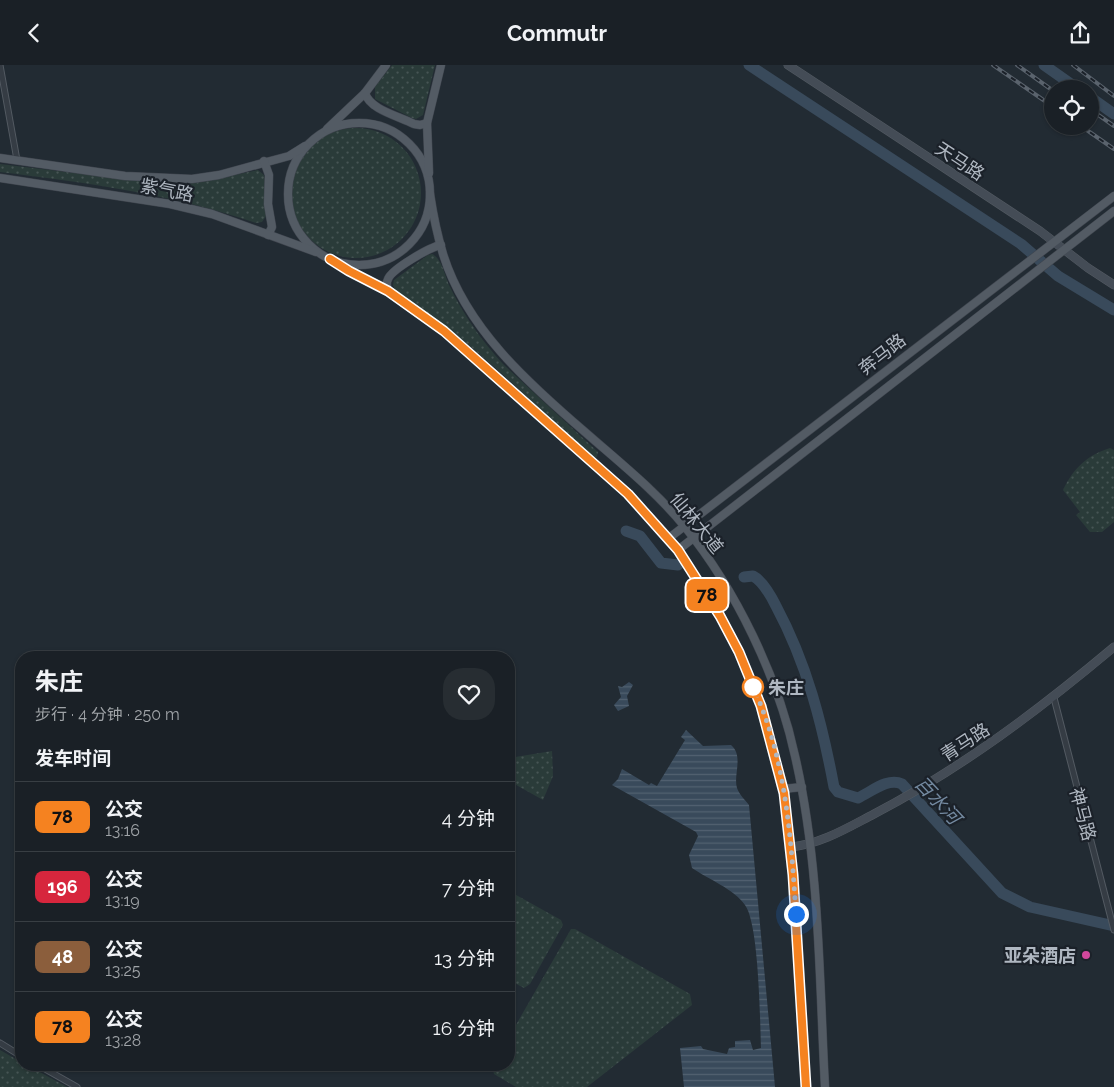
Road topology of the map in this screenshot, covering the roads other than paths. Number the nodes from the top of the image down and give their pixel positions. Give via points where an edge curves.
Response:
1 (0, 65) edge
2 (386, 65) edge
3 (441, 65) edge
4 (788, 65) edge
5 (365, 93) junction
6 (426, 123) junction
7 (320, 135) junction
8 (311, 142) junction
9 (0, 158) edge
10 (17, 160) junction
11 (264, 161) junction
12 (0, 178) edge
13 (429, 183) junction
14 (430, 194) junction
15 (1114, 196) edge
16 (1114, 211) edge
17 (268, 235) junction
18 (1053, 242) junction
19 (441, 245) junction
20 (1063, 250) junction
21 (322, 254) junction
22 (330, 259) junction
23 (1114, 285) edge
24 (388, 291) junction
25 (684, 525) junction
26 (669, 538) junction
27 (693, 538) junction
28 (678, 550) junction
29 (1114, 647) edge
30 (1054, 698) junction
31 (802, 787) junction
32 (783, 789) junction
33 (810, 845) junction
34 (791, 847) junction
35 (1114, 930) edge
36 (0, 1043) edge
37 (15, 1052) edge
38 (48, 1071) edge
39 (76, 1087) edge
40 (806, 1087) edge
41 (825, 1087) edge

1 - 10 street
2 - 5 main road
3 - 6 main road
4 - 18 street, 天马路
5 - 6 main road via 373,105 414,124
5 - 7 main road
6 - 13 main road
7 - 8 main road
7 - 13 main road via 351,124 388,129 414,149
8 - 11 main road, 紫气路 via 288,156
8 - 21 main road via 300,155 291,175 289,204 297,230
9 - 10 main road, 紫气路
10 - 11 main road, 紫气路 via 159,179 219,175
11 - 17 main road via 269,175 268,204 272,227
12 - 17 main road, 紫气路 via 170,204
13 - 14 main road
14 - 19 main road, 仙林大道
14 - 22 main road via 420,229 410,243 394,255 359,265
15 - 18 main road, 奔马路
16 - 20 main road, 奔马路
17 - 21 main road, 紫气路
18 - 20 street, 天马路
18 - 25 main road, 奔马路
19 - 24 main road via 425,251 392,273 387,281
19 - 25 main road, 仙林大道 via 466,304 492,343
20 - 23 street, 天马路
20 - 27 main road, 奔马路
21 - 22 main road
22 - 24 main road, 仙林大道
24 - 26 main road, 仙林大道 via 444,331 507,385 628,494
25 - 26 main road, 奔马路
25 - 27 main road, 仙林大道
26 - 28 main road, 仙林大道
27 - 28 main road, 奔马路
27 - 31 main road, 仙林大道 via 727,587 756,646 784,716
28 - 32 main road, 仙林大道 via 739,652 761,706
29 - 30 street, 青马路
30 - 33 street, 青马路 via 971,757 906,797
30 - 35 street, 神马路
31 - 32 main road
31 - 33 main road, 仙林大道
32 - 34 main road, 仙林大道
33 - 34 street, 青马路
33 - 41 main road, 仙林大道
34 - 40 main road, 仙林大道
36 - 37 street
38 - 39 street

